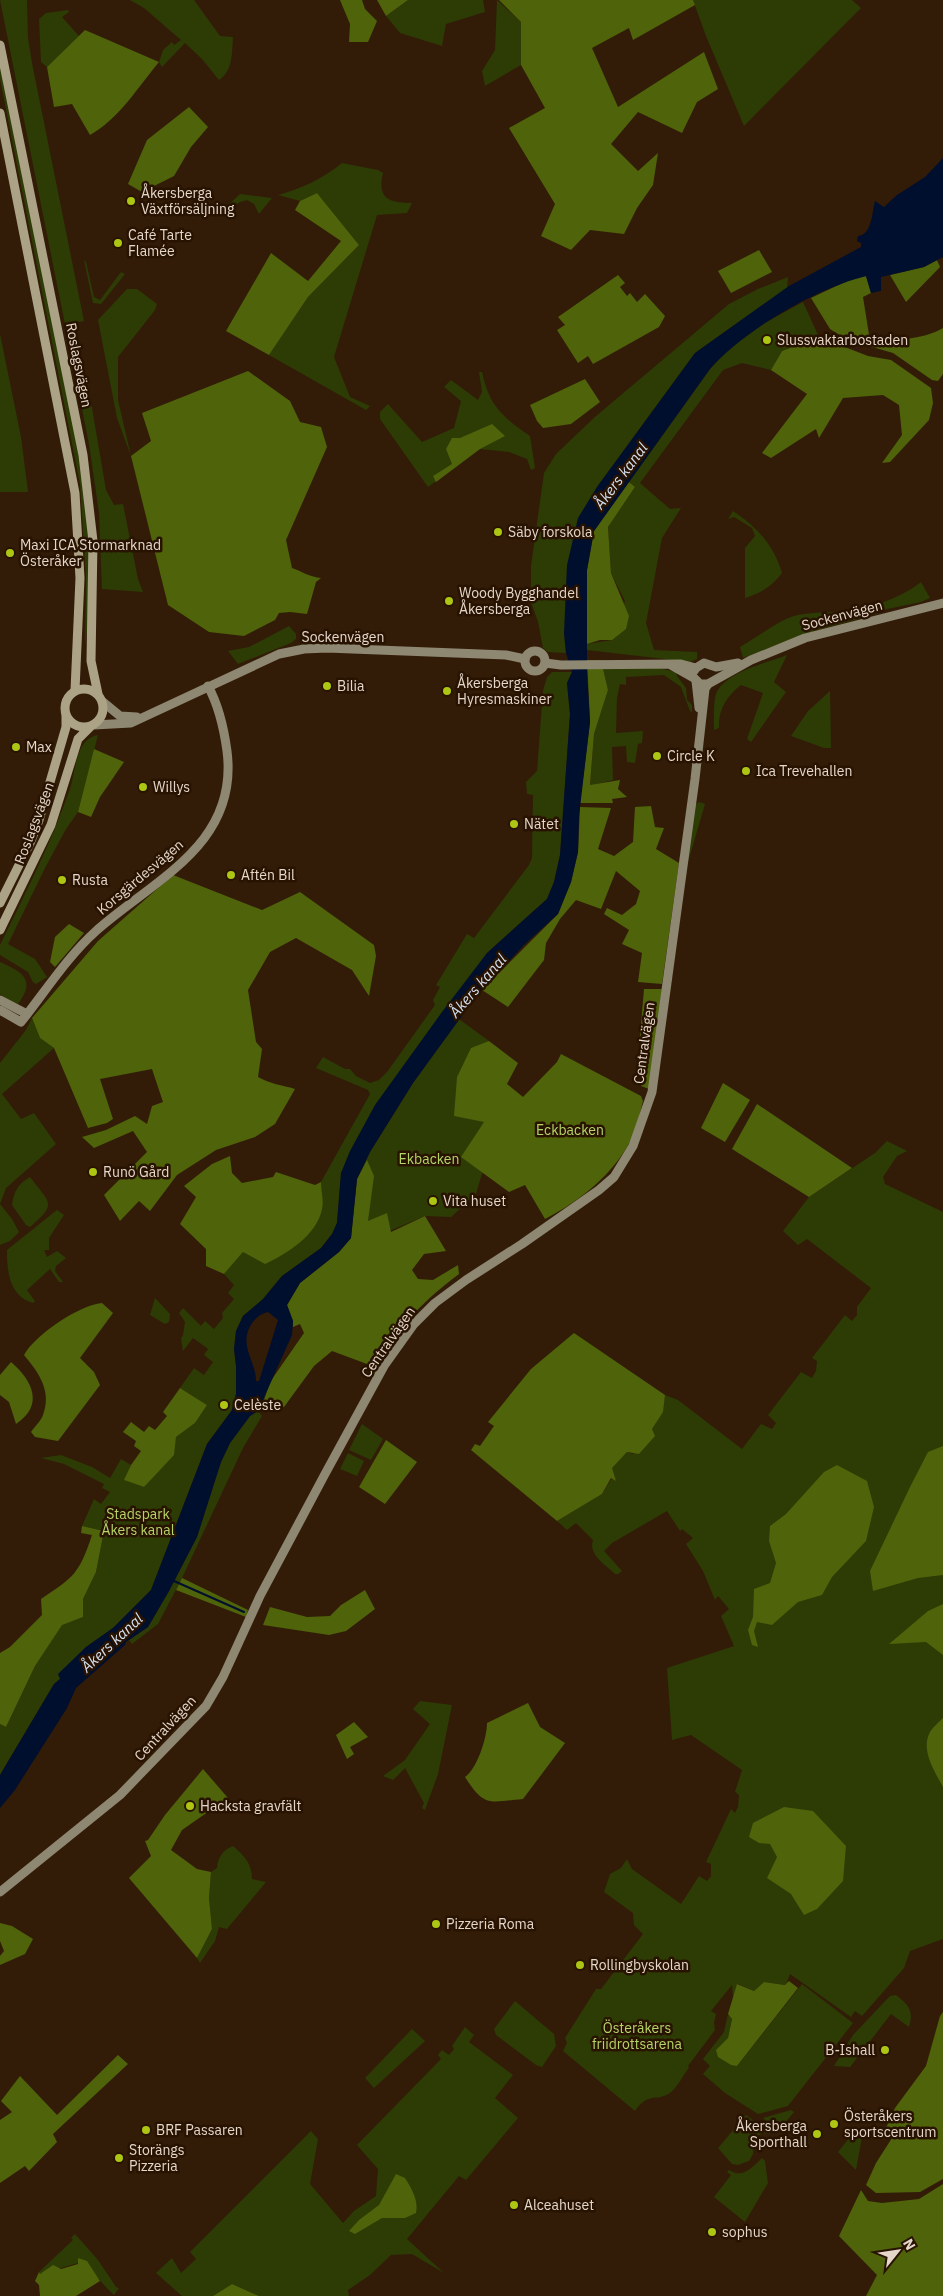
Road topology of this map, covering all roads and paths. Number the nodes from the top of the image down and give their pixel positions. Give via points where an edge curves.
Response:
1 (0, 45) edge
2 (0, 113) edge
3 (943, 603) edge
4 (525, 659) junction
5 (751, 660) junction
6 (545, 663) junction
7 (671, 665) junction
8 (712, 667) junction
9 (696, 668) junction
10 (695, 679) junction
11 (710, 682) junction
12 (208, 686) junction
13 (75, 690) junction
14 (100, 698) junction
15 (66, 715) junction
16 (145, 716) junction
17 (700, 723) junction
18 (92, 726) junction
19 (0, 904) edge
20 (0, 930) edge
21 (0, 1000) edge
22 (0, 1010) edge
23 (27, 1014) junction
24 (0, 1892) edge

1 - 14 main road, Roslagsvägen via 87,484 93,541 91,661
2 - 13 main road, Roslagsvägen via 74,493 80,578
3 - 5 street, Sockenvägen via 804,638
4 - 6 street via 527,667 533,671 541,669
4 - 6 street via 529,653 537,651 544,656
4 - 12 street, Sockenvägen via 506,655 356,648 304,649 279,654
5 - 8 street, Sockenvägen
5 - 11 street, Sockenvägen
6 - 7 street, Sockenvägen
7 - 9 street, Sockenvägen
7 - 10 street, Sockenvägen
8 - 9 street, Sockenvägen via 704,663
8 - 11 street via 715,674
9 - 10 street
10 - 11 street, Sockenvägen via 700,684
10 - 17 street, Centralvägen
11 - 17 street, Centralvägen via 705,689
12 - 16 street, Sockenvägen
12 - 23 street, Korsgärdesvägen via 221,723 228,760 228,789 212,828 188,857 95,933
13 - 14 main road via 86,689
13 - 15 main road via 66,702
14 - 16 street, Sockenvägen via 120,716
14 - 18 main road via 102,716
15 - 18 main road via 77,726
15 - 19 main road, Roslagsvägen via 66,727 39,820
16 - 18 street, Sockenvägen via 130,723
17 - 24 street, Centralvägen via 652,1092 633,1146 614,1177 599,1190 435,1302 414,1324 384,1366 324,1474 206,1706 120,1795
18 - 20 main road, Roslagsvägen via 78,739 50,825
21 - 23 street
22 - 23 street, Korsgärdesvägen via 21,1022

